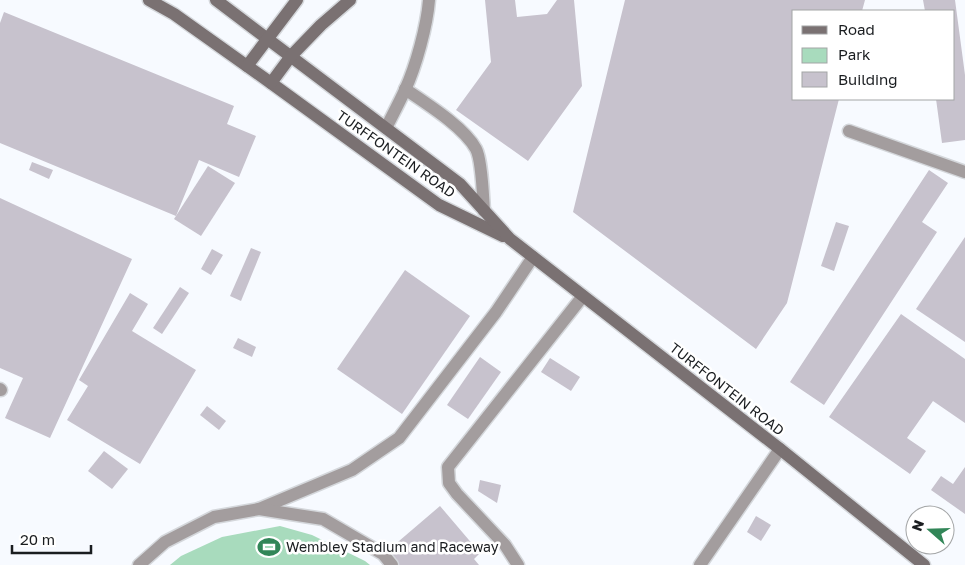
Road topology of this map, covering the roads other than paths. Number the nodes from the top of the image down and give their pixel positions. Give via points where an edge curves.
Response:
1 (149, 0) edge
2 (216, 0) edge
3 (297, 0) edge
4 (350, 0) edge
5 (430, 0) edge
6 (268, 39) junction
7 (291, 56) junction
8 (247, 66) junction
9 (271, 83) junction
10 (405, 89) junction
11 (386, 128) junction
12 (849, 131) dead end
13 (965, 172) edge
14 (484, 211) junction
15 (510, 239) junction
16 (533, 257) junction
17 (582, 296) junction
18 (780, 449) junction
19 (260, 509) junction
20 (139, 565) edge
21 (392, 565) edge
22 (518, 565) edge
23 (700, 565) edge
24 (924, 565) edge

1 - 8 street, TURFFONTEIN ROAD
2 - 6 street, TURFFONTEIN ROAD
3 - 6 street
4 - 7 street
5 - 10 lane via 417,57
6 - 7 street, TURFFONTEIN ROAD
6 - 8 street
7 - 9 street
7 - 11 street, TURFFONTEIN ROAD
8 - 9 street, TURFFONTEIN ROAD
9 - 15 street, TURFFONTEIN ROAD via 439,205
10 - 11 lane
10 - 14 lane via 443,116 477,150
11 - 14 street, TURFFONTEIN ROAD via 460,184
12 - 13 lane
14 - 15 street, TURFFONTEIN ROAD
15 - 16 street, TURFFONTEIN ROAD
16 - 17 street, TURFFONTEIN ROAD
16 - 19 lane via 496,312 399,438 352,470
17 - 18 street, TURFFONTEIN ROAD
17 - 22 lane via 448,467 448,483 505,545
18 - 23 lane
18 - 24 street, TURFFONTEIN ROAD
19 - 20 lane via 214,518 165,542
19 - 21 lane via 323,519 383,554

